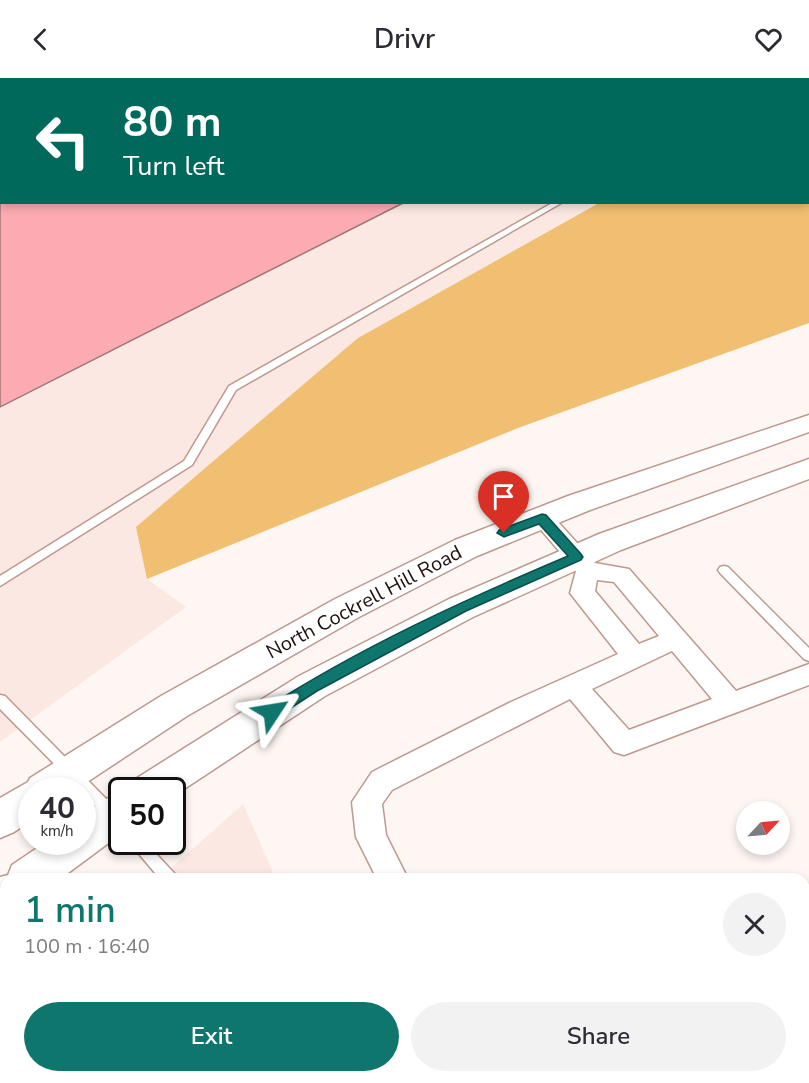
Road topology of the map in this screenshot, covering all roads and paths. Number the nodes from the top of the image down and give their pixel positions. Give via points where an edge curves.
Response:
1 (556, 204) edge
2 (809, 423) edge
3 (809, 468) edge
4 (542, 518) junction
5 (583, 563) junction
6 (724, 570) dead end
7 (0, 582) edge
8 (677, 638) junction
9 (809, 656) edge
10 (636, 658) junction
11 (809, 674) edge
12 (575, 687) junction
13 (0, 700) edge
14 (731, 703) junction
15 (55, 777) edge
16 (64, 777) edge
17 (171, 777) edge
18 (18, 807) edge
19 (96, 811) edge
20 (0, 819) edge
21 (108, 820) edge
22 (60, 855) edge
23 (145, 855) edge
24 (35, 873) edge
25 (164, 873) edge
26 (390, 873) edge

1 - 7 lane via 232,388 188,463
2 - 4 main road, North Cockrell Hill Road
3 - 5 main road via 610,542
4 - 5 street
4 - 16 main road, North Cockrell Hill Road via 466,548 346,608 174,705
5 - 8 street via 621,575
5 - 10 street via 582,594
5 - 17 main road via 461,608 312,686
6 - 9 lane
8 - 10 street
8 - 14 street
10 - 12 street
11 - 14 street
12 - 14 street via 624,744
12 - 26 street via 382,781 367,802 371,837
13 - 15 lane
18 - 20 main road
19 - 21 lane
22 - 24 main road
23 - 25 lane

